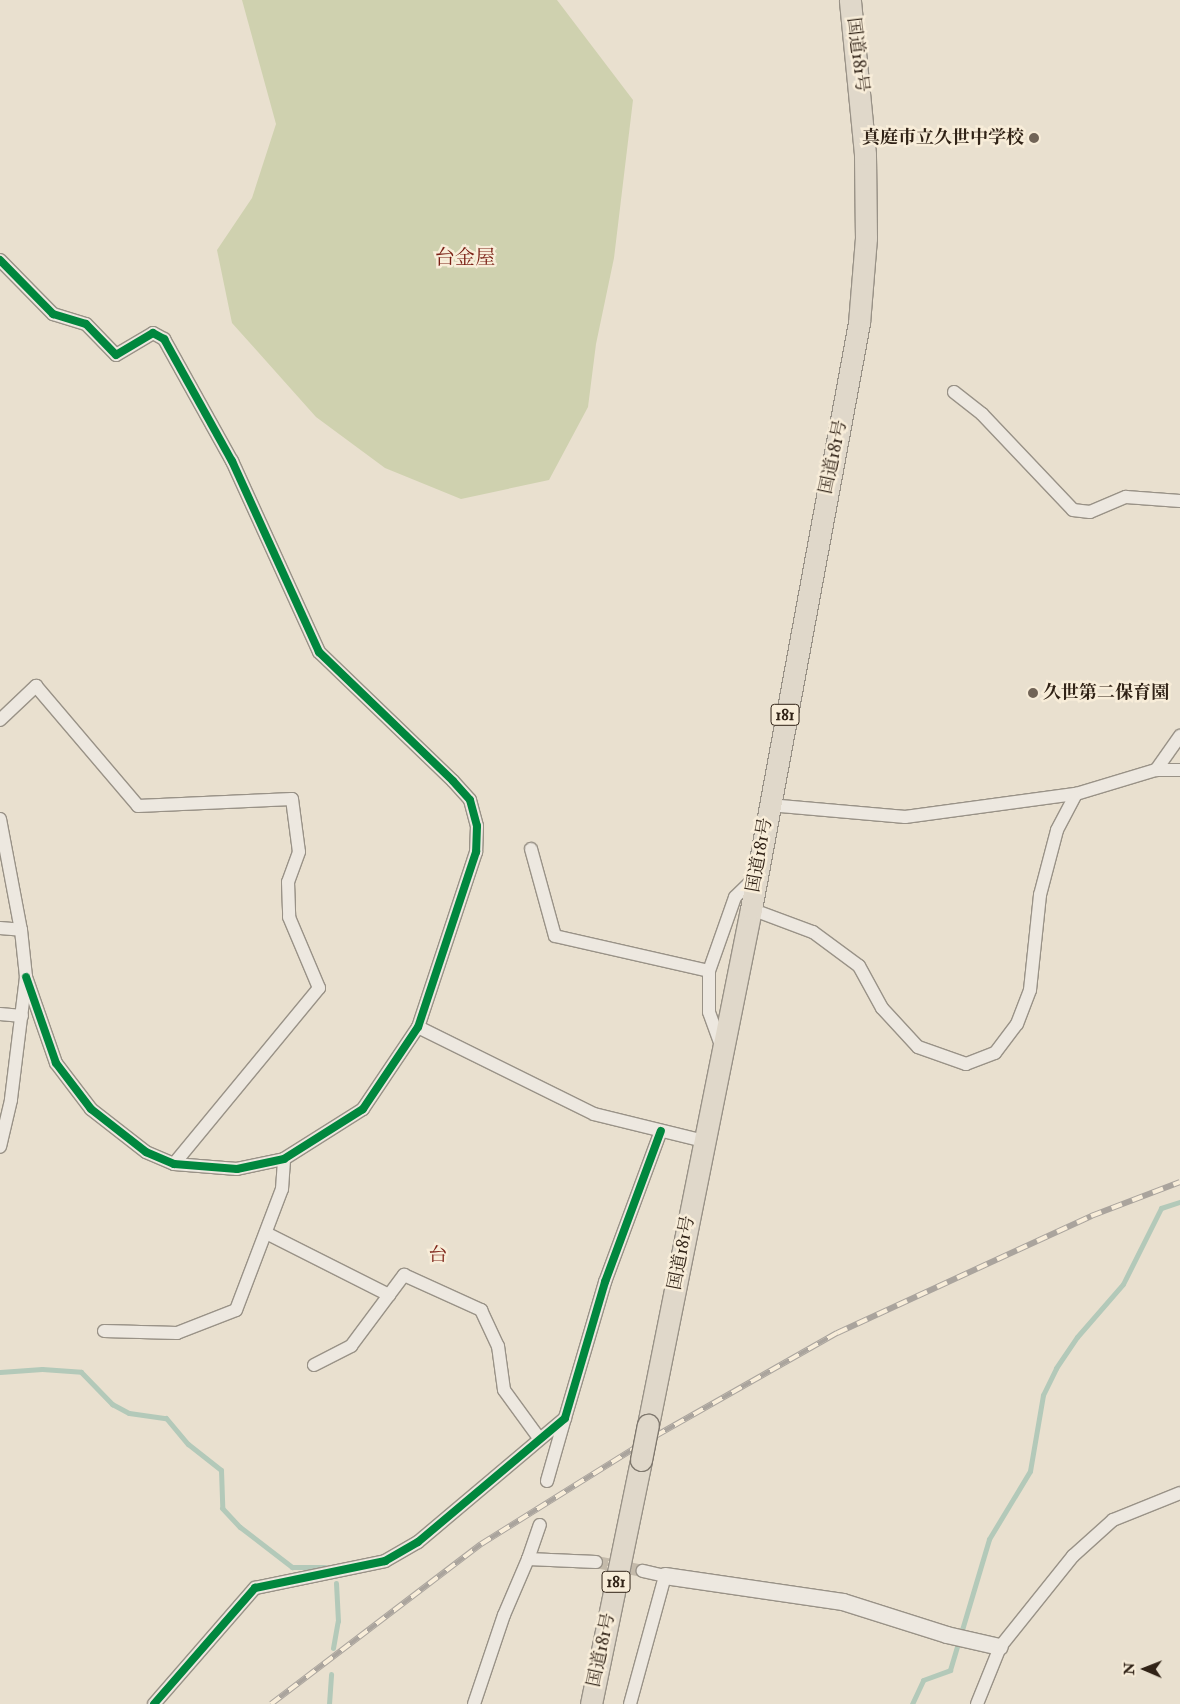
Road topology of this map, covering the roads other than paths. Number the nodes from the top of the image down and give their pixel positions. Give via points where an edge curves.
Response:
1 (850, 0) edge
2 (0, 260) edge
3 (954, 392) dead end
4 (1180, 501) edge
5 (0, 720) edge
6 (1180, 736) edge
7 (1156, 770) junction
8 (1180, 770) edge
9 (1076, 794) junction
10 (769, 805) junction
11 (1, 825) edge
12 (531, 849) dead end
13 (756, 877) junction
14 (751, 909) junction
15 (0, 928) edge
16 (21, 930) junction
17 (709, 971) junction
18 (26, 977) junction
19 (0, 1014) edge
20 (22, 1016) junction
21 (418, 1027) junction
22 (722, 1050) junction
23 (6, 1099) edge
24 (661, 1131) junction
25 (704, 1141) junction
26 (0, 1147) edge
27 (284, 1159) junction
28 (174, 1164) junction
29 (266, 1233) junction
30 (389, 1295) junction
31 (104, 1331) dead end
32 (314, 1365) dead end
33 (565, 1418) junction
34 (539, 1438) junction
35 (548, 1481) dead end
36 (1180, 1494) edge
37 (540, 1525) dead end
38 (528, 1558) junction
39 (596, 1562) tunnel mouth
40 (642, 1571) tunnel mouth
41 (665, 1576) junction
42 (1000, 1647) junction
43 (154, 1704) edge
44 (474, 1704) edge
45 (591, 1704) edge
46 (630, 1704) edge
47 (977, 1704) edge

1 - 10 highway, 国道181号 / 181 via 865,154 866,238 859,323
2 - 21 street via 53,314 86,324 116,355 153,333 164,340 232,461 319,652 470,800 477,826 476,852
3 - 4 street via 982,414 1073,510 1090,512 1126,497
5 - 28 street via 36,686 138,806 292,800 299,852 288,882 290,917 319,988
6 - 7 street
7 - 8 street
7 - 9 street
9 - 10 street via 905,817
9 - 14 street via 1057,830 1040,895 1030,990 1017,1024 995,1054 966,1064 918,1047 882,1008 859,966 813,932
10 - 13 highway, 国道181号 / 181
11 - 16 street
12 - 17 street via 554,936
13 - 14 highway, 国道181号 / 181
13 - 17 street via 736,897
14 - 22 highway, 国道181号 / 181
15 - 16 street
16 - 18 street
17 - 22 street via 709,1012
18 - 20 street
18 - 28 street via 56,1063 91,1109 146,1152
19 - 20 street
20 - 23 street
21 - 24 street via 594,1114
21 - 27 street via 363,1109
22 - 25 highway, 国道181号 / 181
23 - 26 street
24 - 25 street
24 - 33 street via 605,1282
25 - 45 highway, 国道181号 / 181, bridge
27 - 28 street via 237,1169
27 - 29 street via 282,1190
29 - 30 street
29 - 31 street via 236,1310 177,1333
30 - 32 street via 351,1346
30 - 34 street via 404,1275 481,1310 498,1346 504,1390
33 - 34 street
33 - 35 street
34 - 43 street via 418,1542 385,1561 256,1588
36 - 42 street via 1113,1520 1073,1556
37 - 38 street
38 - 39 street
38 - 44 street via 504,1615
40 - 41 street
41 - 42 street via 843,1602 947,1635
41 - 46 street
42 - 47 street

